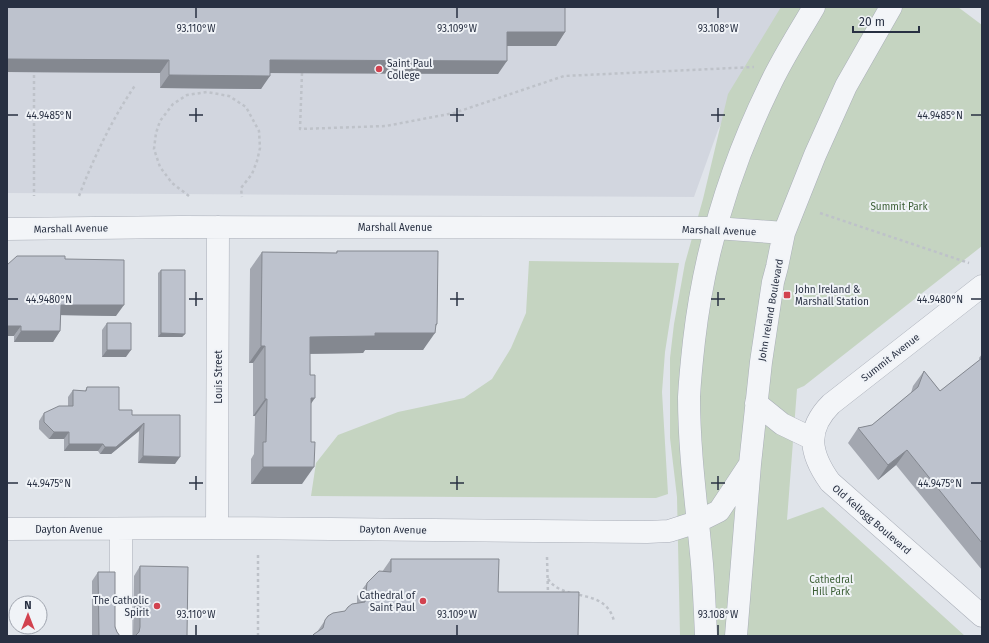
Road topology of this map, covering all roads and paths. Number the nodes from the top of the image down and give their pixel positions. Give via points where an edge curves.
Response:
1 (814, 7) edge
2 (891, 7) edge
3 (755, 67) dead end
4 (302, 74) edge
5 (34, 75) edge
6 (136, 84) dead end
7 (34, 196) dead end
8 (79, 196) dead end
9 (189, 196) dead end
10 (242, 197) dead end
11 (820, 213) dead end
12 (218, 227) junction
13 (716, 228) junction
14 (7, 229) edge
15 (784, 233) junction
16 (969, 263) dead end
17 (982, 286) edge
18 (756, 403) junction
19 (813, 439) junction
20 (750, 464) junction
21 (697, 522) junction
22 (217, 528) junction
23 (7, 529) edge
24 (121, 529) junction
25 (258, 554) dead end
26 (547, 557) dead end
27 (548, 579) junction
28 (548, 599) edge
29 (982, 616) edge
30 (614, 621) dead end
31 (121, 636) edge
32 (258, 636) edge
33 (706, 636) edge
34 (736, 636) edge

1 - 13 street via 781,63 752,122 736,161
2 - 15 street, John Ireland Boulevard via 846,86
3 - 4 path via 564,76 454,113 386,126 340,129 300,129
5 - 7 path
6 - 8 path via 114,118
9 - 10 path via 172,184 160,167 154,149 156,134 160,121 173,104 187,95 207,92 228,96 246,107 259,130 260,148 257,161 252,174 241,188
11 - 16 path
12 - 13 street, Marshall Avenue
12 - 14 street, Marshall Avenue
12 - 22 street, Louis Street
13 - 15 street, Marshall Avenue
13 - 21 street via 697,315 689,395
15 - 18 street, John Ireland Boulevard via 767,316
17 - 19 street, Summit Avenue via 830,404 816,424
18 - 19 street via 782,424
18 - 20 street, John Ireland Boulevard
19 - 29 street, Old Kellogg Boulevard via 819,464 830,482
20 - 21 street, Dayton Avenue via 719,511
20 - 34 street, John Ireland Boulevard
21 - 22 street, Dayton Avenue via 669,531 650,532
21 - 33 street
22 - 24 street, Dayton Avenue
23 - 24 street, Dayton Avenue
24 - 31 street
25 - 32 path
26 - 27 path
27 - 28 path
27 - 30 path via 552,585 560,589 596,598 608,609

